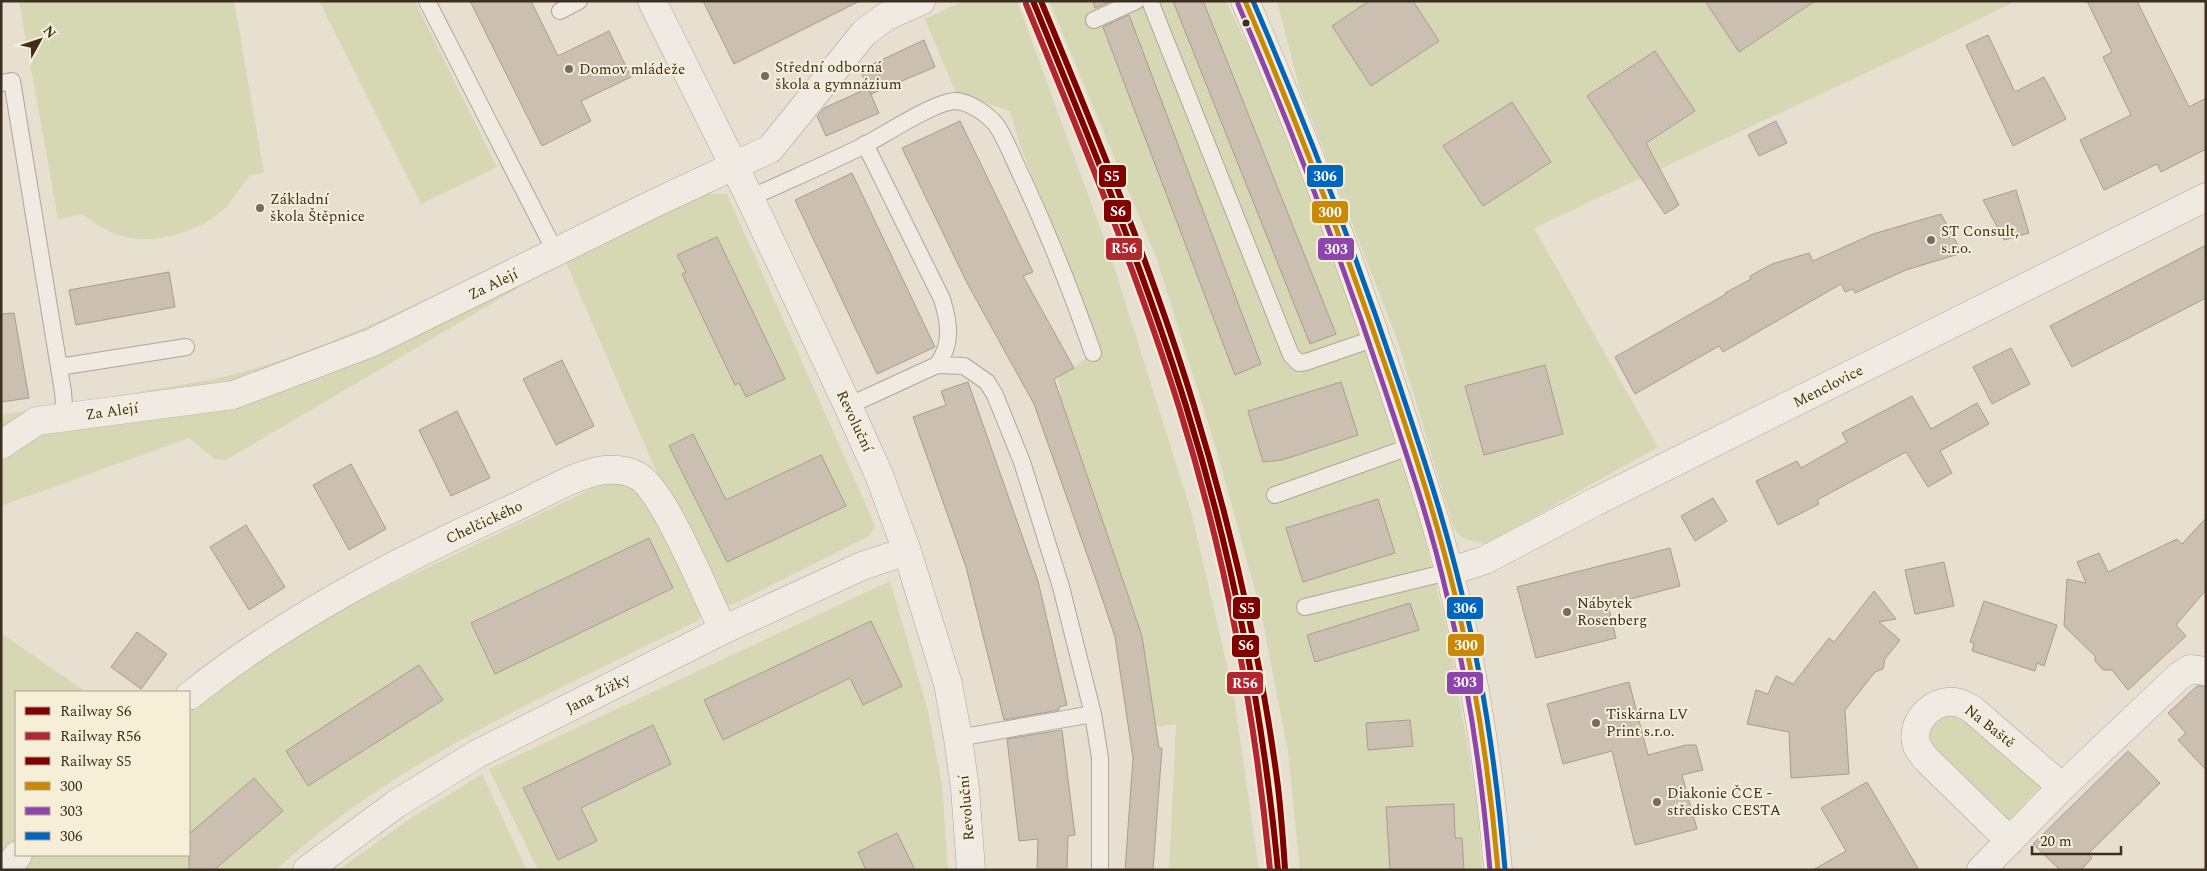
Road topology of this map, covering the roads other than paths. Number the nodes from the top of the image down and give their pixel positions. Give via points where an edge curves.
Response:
1 (427, 1) edge
2 (579, 1) edge
3 (652, 1) edge
4 (922, 1) edge
5 (1136, 1) edge
6 (1150, 1) edge
7 (1245, 1) edge
8 (560, 11) dead end
9 (1094, 20) dead end
10 (1, 82) edge
11 (866, 144) junction
12 (733, 166) junction
13 (2206, 196) edge
14 (750, 198) junction
15 (556, 253) junction
16 (1376, 338) junction
17 (186, 347) dead end
18 (1093, 353) dead end
19 (937, 365) junction
20 (58, 367) junction
21 (848, 406) junction
22 (65, 419) junction
23 (1, 445) edge
24 (1412, 446) junction
25 (1275, 496) dead end
26 (907, 550) junction
27 (1448, 572) junction
28 (1305, 607) dead end
29 (723, 630) junction
30 (2201, 670) edge
31 (190, 695) edge
32 (1093, 714) junction
33 (958, 738) junction
34 (2062, 787) junction
35 (2010, 841) junction
36 (17, 856) edge
37 (5, 870) edge
38 (307, 870) edge
39 (971, 870) edge
40 (1100, 870) edge
41 (1498, 870) edge
42 (1981, 870) edge

1 - 15 lane
2 - 8 lane
3 - 12 street, Revoluční
4 - 12 street, Za Alejí via 885,17 864,33 778,141 760,155
5 - 9 lane
6 - 16 lane via 1291,355 1300,363 1306,362
7 - 16 street via 1320,182
10 - 20 lane via 12,81
11 - 14 lane
11 - 18 lane via 946,103 957,101 986,114 997,126 1034,203
11 - 19 lane via 942,298 948,320 948,342
12 - 14 street, Revoluční
12 - 15 street, Za Alejí
13 - 27 street, Menclovice via 1485,560
14 - 21 street, Revoluční
15 - 22 street, Za Alejí via 371,343 233,395
16 - 24 street
17 - 20 lane
19 - 21 lane
19 - 32 lane via 964,366 987,382 995,395 1022,462
20 - 22 lane
21 - 26 street, Revoluční via 879,475
22 - 23 street, Za Alejí via 37,421
24 - 25 lane
24 - 27 street
26 - 29 street, Jana Žižky via 862,566
26 - 33 street, Revoluční via 948,684
27 - 28 lane
27 - 41 street via 1461,621 1484,750
29 - 31 street, Chelčického via 666,511 652,489 638,476 623,470 604,470 574,480 468,529 367,581 274,635
29 - 38 street, Jana Žižky via 477,754 396,804
30 - 34 street via 2190,669 2178,677
32 - 33 lane
32 - 40 lane via 1100,758
33 - 39 street, Revoluční
34 - 35 street
34 - 35 street, Na Baště via 1963,704 1939,704 1925,713 1916,736 1917,745 1926,759
35 - 42 street
36 - 37 street

